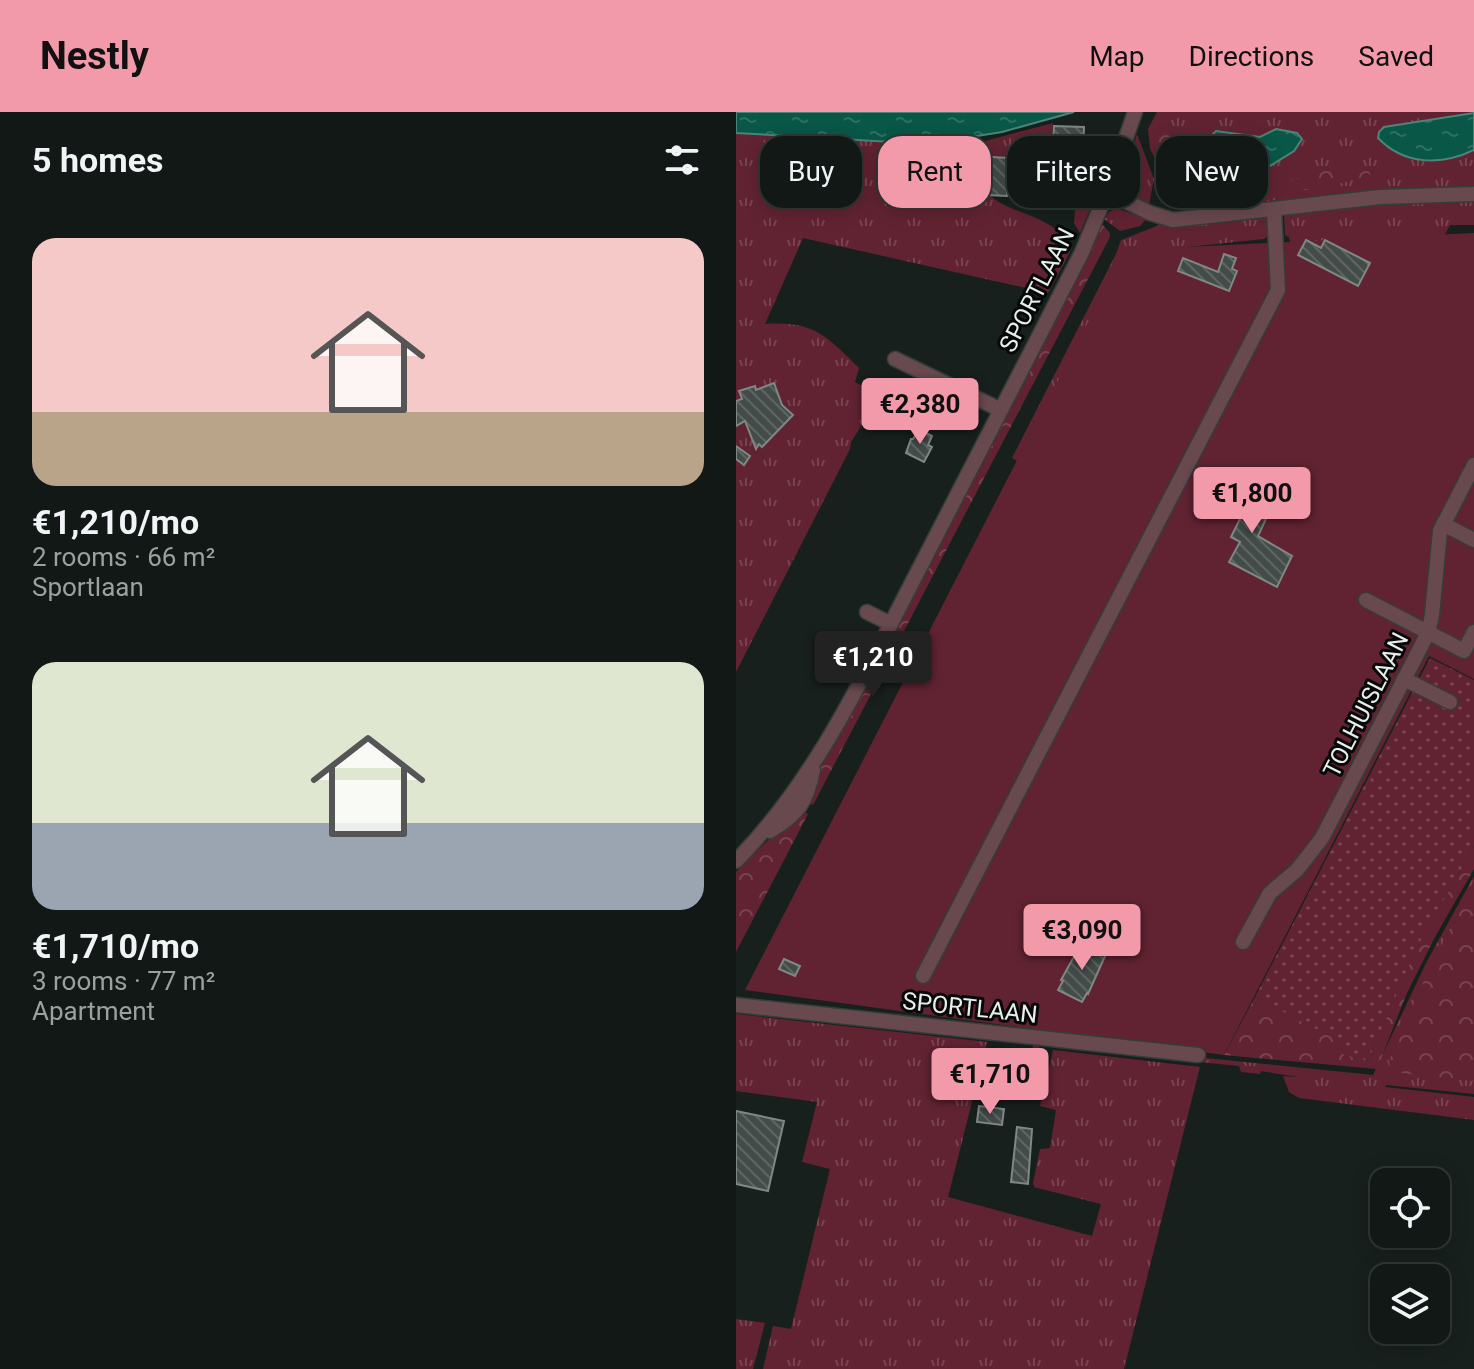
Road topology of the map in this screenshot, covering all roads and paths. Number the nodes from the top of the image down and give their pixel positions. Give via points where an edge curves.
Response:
1 (1135, 114) edge
2 (1127, 136) edge
3 (1474, 194) edge
4 (1100, 208) edge
5 (1140, 208) edge
6 (1274, 209) junction
7 (895, 359) dead end
8 (1001, 410) junction
9 (1474, 465) edge
10 (1443, 524) junction
11 (1474, 540) edge
12 (1366, 600) dead end
13 (867, 612) dead end
14 (891, 624) junction
15 (1474, 632) edge
16 (1428, 633) junction
17 (1404, 679) junction
18 (1450, 702) dead end
19 (736, 861) edge
20 (1243, 942) dead end
21 (923, 976) dead end
22 (736, 1005) edge
23 (1198, 1055) dead end

1 - 2 street, SPORTLAAN
3 - 6 street via 1380,197
4 - 8 street, SPORTLAAN
5 - 6 street via 1173,220
6 - 21 street via 1278,290
7 - 8 street
8 - 14 street, SPORTLAAN
9 - 10 street, TOLHUISLAAN
10 - 11 street
10 - 16 street, TOLHUISLAAN
12 - 16 street
13 - 14 street
14 - 19 street, SPORTLAAN via 815,762 762,835
15 - 16 street via 1464,651
16 - 17 street, TOLHUISLAAN
17 - 18 street
17 - 20 street, TOLHUISLAAN via 1322,838 1270,893
22 - 23 street, SPORTLAAN

